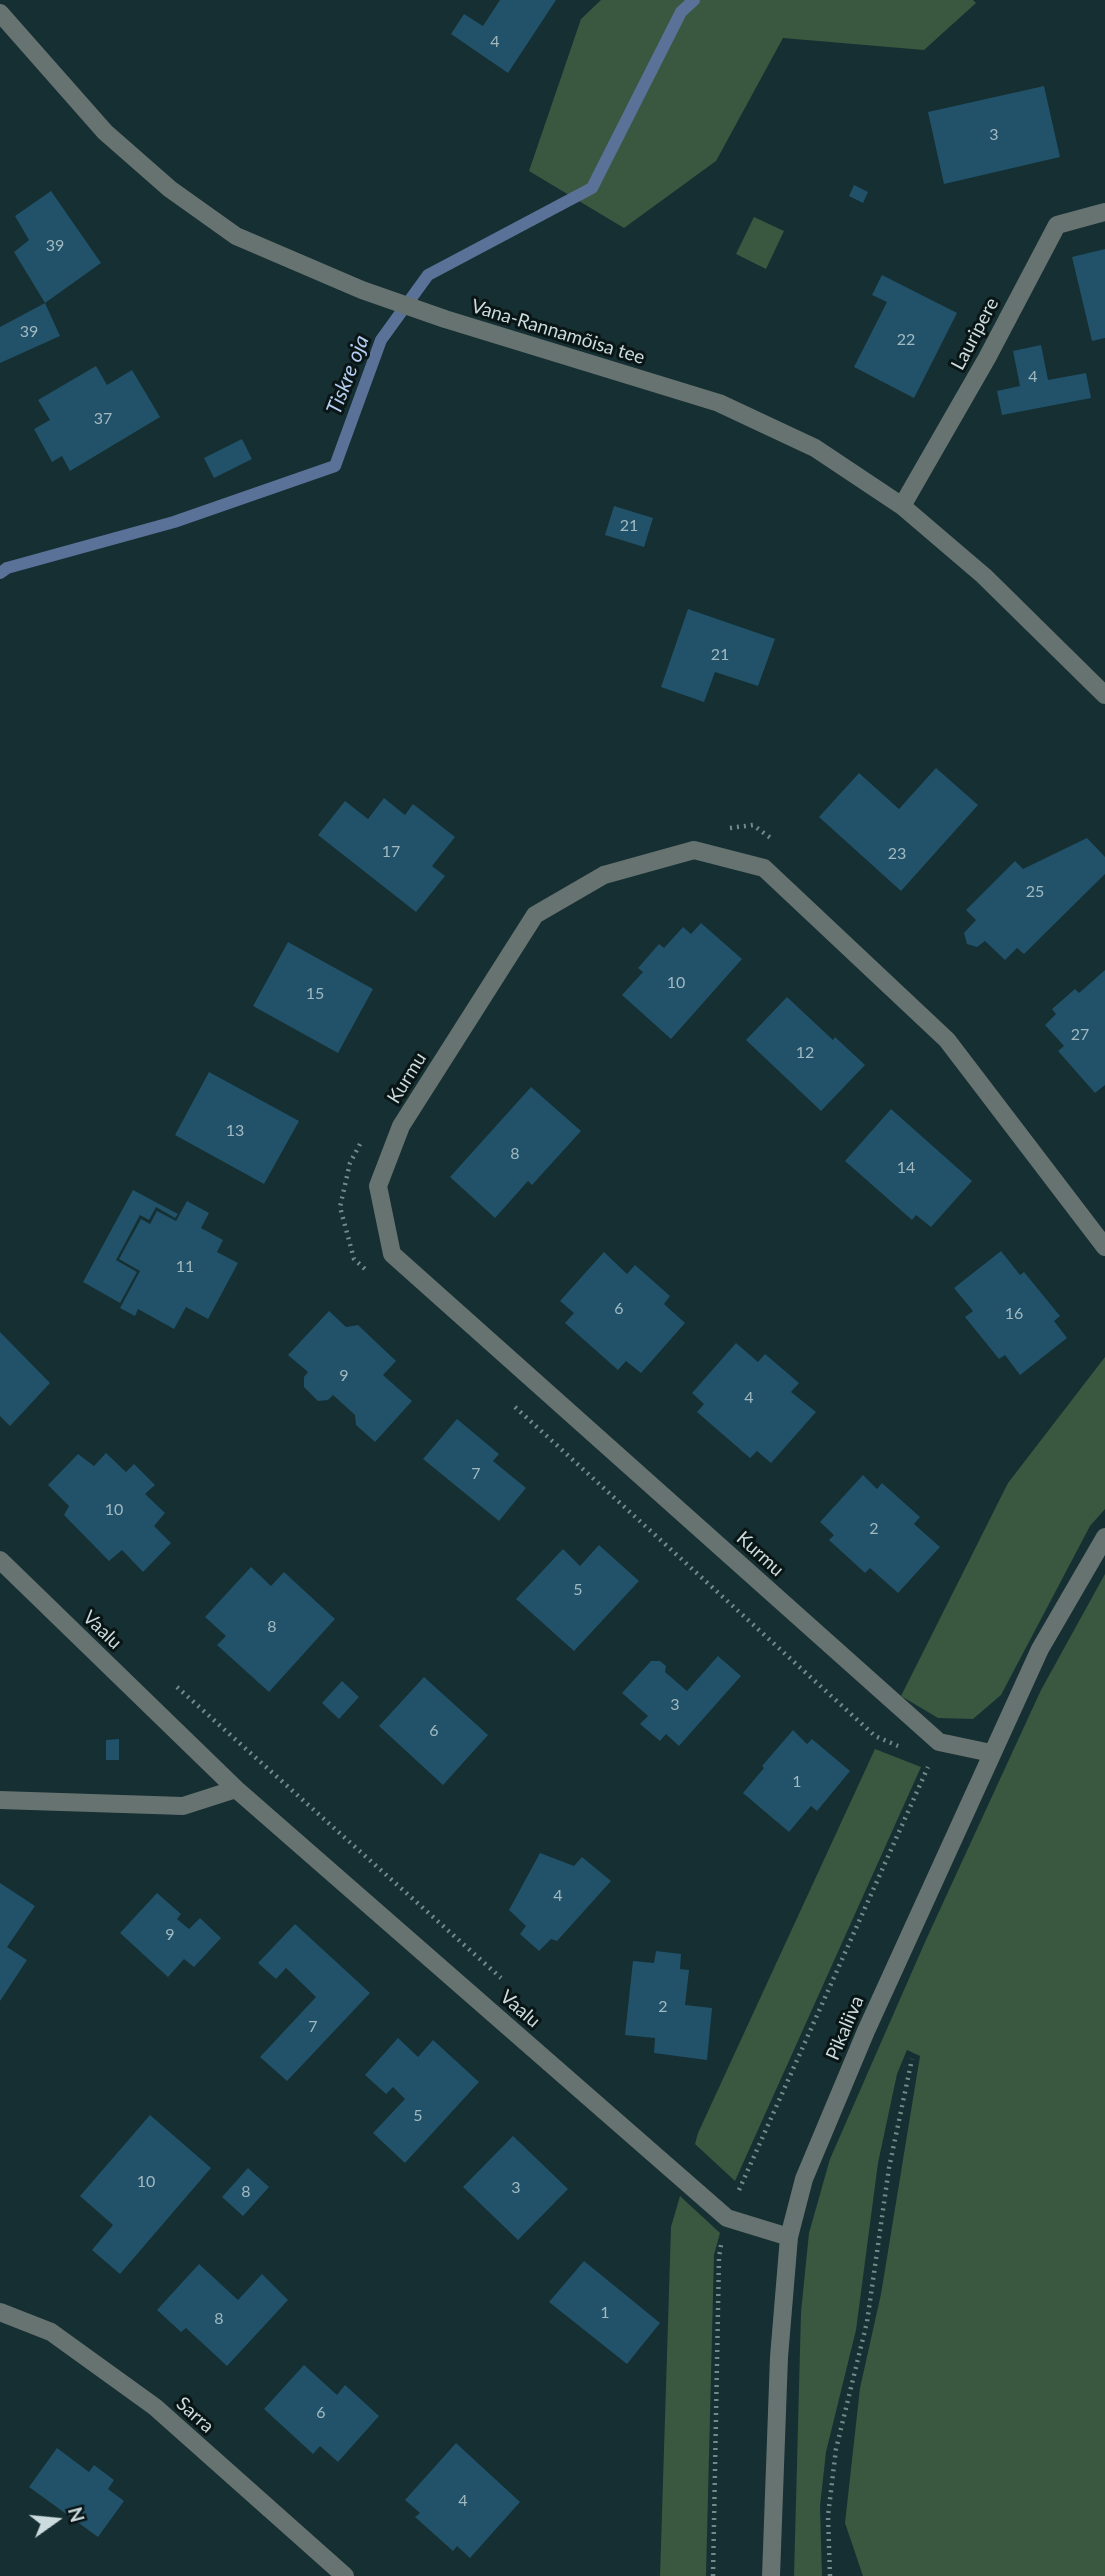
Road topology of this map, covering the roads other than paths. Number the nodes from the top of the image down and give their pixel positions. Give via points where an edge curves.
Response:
1 (0, 13) edge
2 (1105, 212) edge
3 (902, 506) junction
4 (1105, 695) edge
5 (1105, 1247) edge
6 (1105, 1537) edge
7 (0, 1560) edge
8 (991, 1754) junction
9 (236, 1789) junction
10 (0, 1800) edge
11 (789, 2237) junction
12 (0, 2312) edge
13 (345, 2576) edge
14 (771, 2576) edge

1 - 3 street, Vana-Rannamõisa tee via 105,132 170,189 236,236 362,290 445,319 719,403 815,448
2 - 3 street, Lauripere via 1057,225
3 - 4 street, Vana-Rannamõisa tee via 984,576
5 - 8 street, Kurmu via 947,1040 764,868 695,850 604,875 535,915 401,1126 378,1186 393,1254 939,1742
6 - 8 street, Pikaliiva via 1040,1649
7 - 9 street, Vaalu
8 - 11 street, Pikaliiva via 809,2166
9 - 10 street via 183,1806
9 - 11 street, Vaalu via 727,2218
11 - 14 street, Pikaliiva via 779,2357
12 - 13 street, Sarra via 51,2332 155,2407

